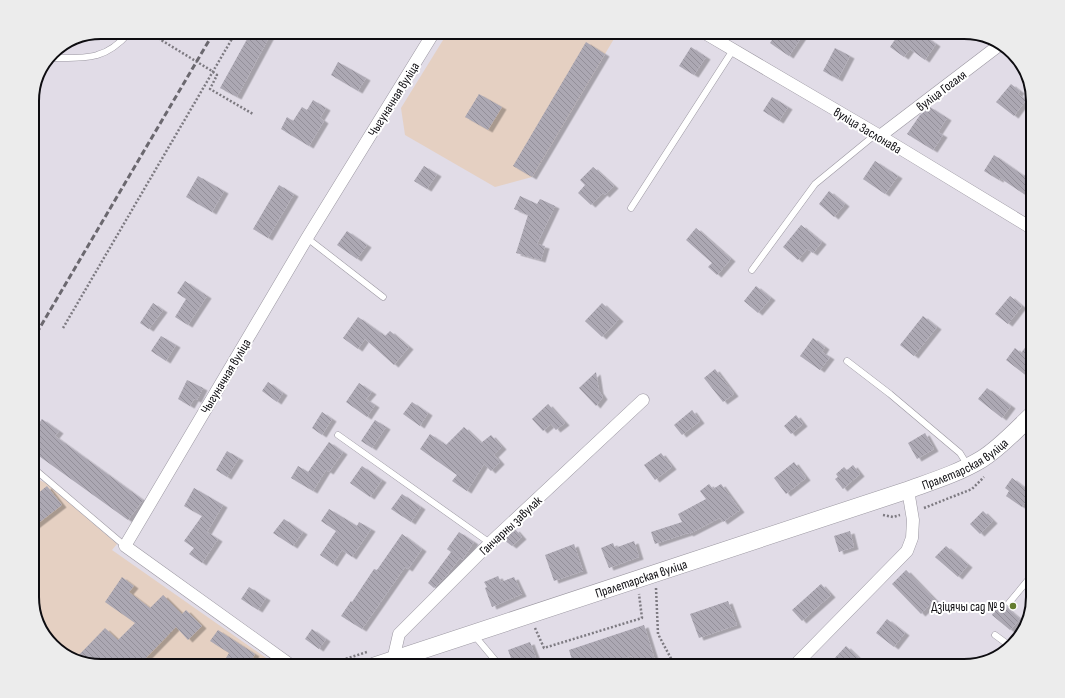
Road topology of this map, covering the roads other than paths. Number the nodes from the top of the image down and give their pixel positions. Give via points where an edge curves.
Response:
1 (123, 39) edge
2 (430, 39) edge
3 (715, 39) edge
4 (996, 48) edge
5 (733, 50) junction
6 (57, 58) edge
7 (878, 135) junction
8 (631, 208) dead end
9 (1026, 225) edge
10 (307, 238) junction
11 (752, 270) dead end
12 (383, 297) dead end
13 (847, 361) dead end
14 (642, 400) dead end
15 (1026, 410) edge
16 (338, 434) dead end
17 (968, 466) junction
18 (39, 473) edge
19 (908, 490) junction
20 (490, 543) junction
21 (125, 546) junction
22 (1026, 582) edge
23 (1009, 603) dead end
24 (473, 634) junction
25 (995, 636) dead end
26 (1006, 643) edge
27 (372, 658) edge
28 (282, 659) edge
29 (382, 659) edge
30 (392, 659) edge
31 (395, 659) edge
32 (494, 659) edge
33 (802, 659) edge

1 - 6 lane via 97,55
2 - 10 street, Чыгуначная вуліца
3 - 5 street, вуліца Заслонава
4 - 7 street, вуліца Гогаля
5 - 7 street, вуліца Заслонава
5 - 8 lane
7 - 9 street, вуліца Заслонава
7 - 11 lane via 815,184
10 - 12 lane
10 - 21 street, Чыгуначная вуліца
13 - 17 lane via 955,448
14 - 20 street, Ганчарны завулак
15 - 17 main road, Пралетарская вуліца via 998,446
16 - 20 lane
17 - 19 main road, Пралетарская вуліца
18 - 21 lane
19 - 24 main road, Пралетарская вуліца
19 - 33 street, Пралетарская вуліца via 913,526 907,551
20 - 30 street, Ганчарны завулак via 399,634
21 - 28 street
22 - 23 lane
24 - 31 main road, Пралетарская вуліца
24 - 32 lane
25 - 26 lane
27 - 29 main road, Пралетарская вуліца

